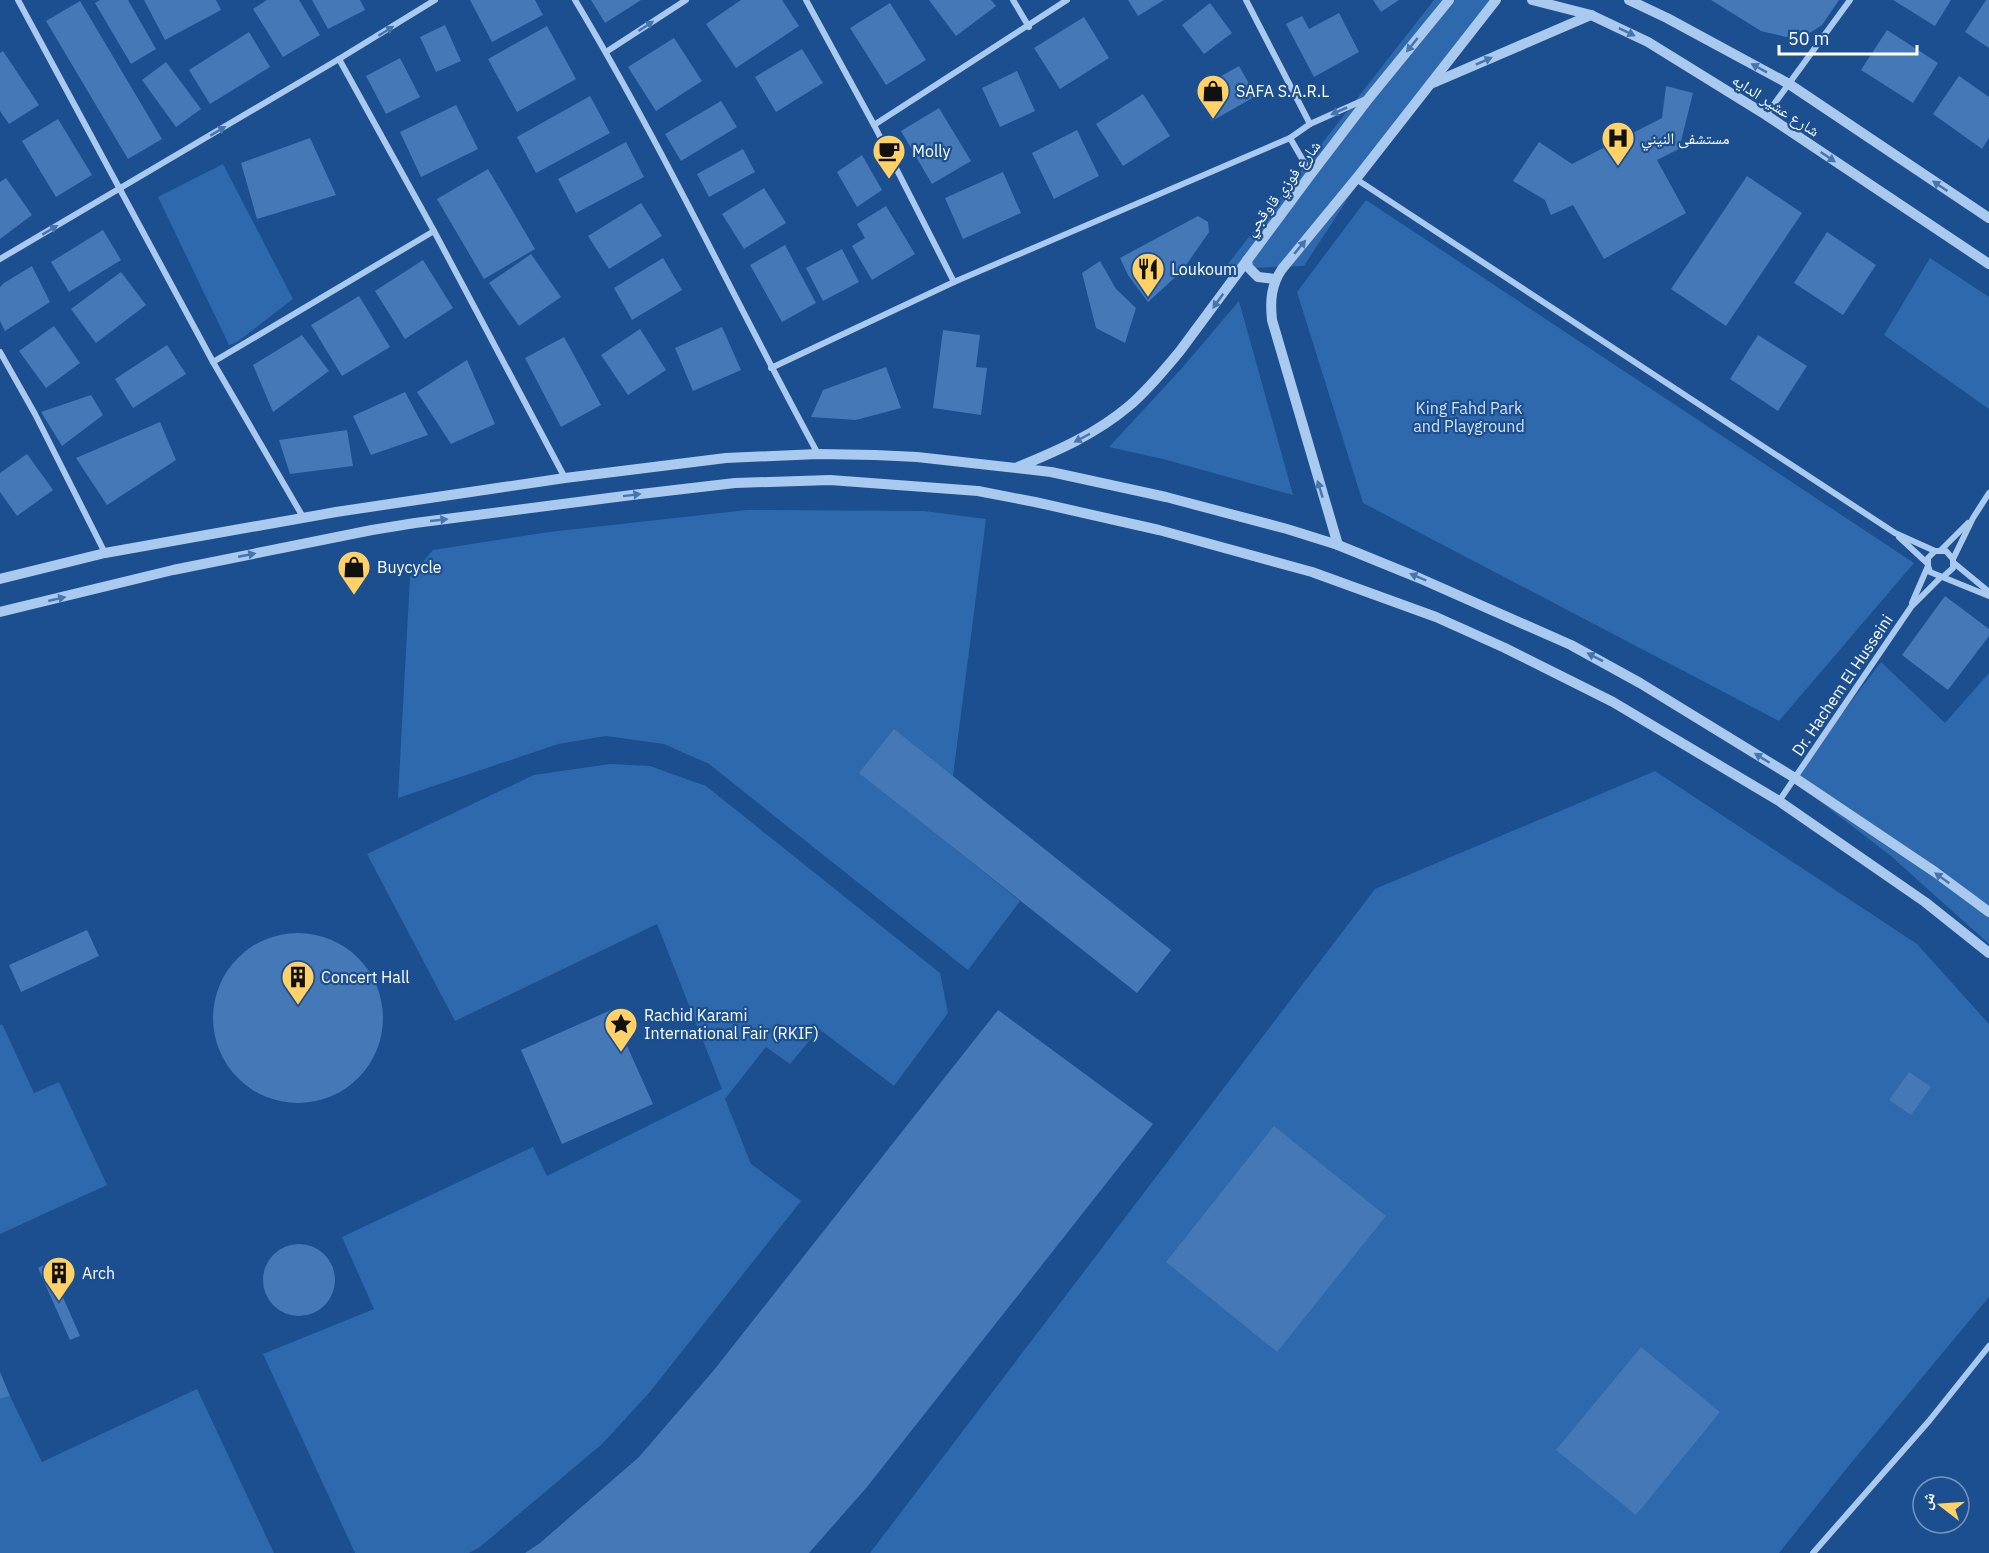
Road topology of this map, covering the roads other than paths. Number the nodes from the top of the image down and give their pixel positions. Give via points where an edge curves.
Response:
1 (18, 0) edge
2 (435, 0) edge
3 (575, 0) edge
4 (686, 0) edge
5 (806, 0) edge
6 (1012, 0) edge
7 (1067, 0) edge
8 (1246, 0) edge
9 (1440, 0) edge
10 (1449, 0) edge
11 (1496, 0) edge
12 (1532, 0) edge
13 (1629, 0) edge
14 (1850, 0) edge
15 (1439, 13) junction
16 (1591, 15) junction
17 (1029, 27) junction
18 (606, 52) junction
19 (339, 59) junction
20 (1789, 84) junction
21 (1430, 85) junction
22 (1369, 98) junction
23 (1766, 115) junction
24 (1310, 124) junction
25 (874, 125) junction
26 (1290, 138) junction
27 (1311, 174) junction
28 (1356, 179) junction
29 (120, 189) junction
30 (1989, 218) edge
31 (434, 231) junction
32 (0, 260) edge
33 (1247, 260) junction
34 (1989, 264) edge
35 (1275, 279) junction
36 (954, 282) junction
37 (0, 352) edge
38 (213, 362) junction
39 (771, 368) junction
40 (818, 454) junction
41 (1017, 467) junction
42 (565, 478) junction
43 (1989, 493) edge
44 (303, 517) junction
45 (1973, 518) junction
46 (1895, 533) junction
47 (1338, 545) junction
48 (1938, 550) junction
49 (105, 553) junction
50 (1954, 561) junction
51 (1927, 565) junction
52 (1943, 576) junction
53 (0, 579) edge
54 (1989, 591) edge
55 (1989, 596) edge
56 (1911, 607) junction
57 (0, 612) edge
58 (1795, 778) junction
59 (1779, 801) junction
60 (1989, 912) edge
61 (1989, 953) edge
62 (1989, 1346) edge
63 (1813, 1553) edge

1 - 29 street
19 -> 2 street
3 - 18 street
18 -> 4 street
5 - 25 street
6 - 17 street
7 - 17 street
8 - 24 street
9 - 15 street
10 - 15 street, شارع فوزي قاوقجي
11 - 21 street
12 - 16 street, شارع عشير الدايه
20 -> 13 street, شارع عشير الدايه
14 - 20 street
15 -> 22 street, شارع فوزي قاوقجي
21 -> 16 street
16 -> 23 street, شارع عشير الدايه via 1648,42
17 - 25 street
18 - 39 street
29 -> 19 street
19 - 31 street
20 - 23 street
30 -> 20 street, شارع عشير الدايه
21 - 28 street
22 -> 24 street
22 - 27 street, شارع فوزي قاوقجي
23 -> 34 street, شارع عشير الدايه
24 - 26 street
25 - 36 street
26 - 27 street
26 - 36 street
27 - 33 street, شارع فوزي قاوقجي
35 -> 28 street
28 - 46 street
32 -> 29 street
29 - 38 street
31 - 38 street
31 - 42 street
33 - 35 street via 1258,277
33 -> 41 street, شارع فوزي قاوقجي via 1180,351 1130,405 1084,437
47 -> 35 street via 1272,320 1270,306
36 - 39 street
37 - 49 street
38 - 44 street
39 - 40 street
40 - 41 street via 917,457
40 - 42 street via 726,458
41 - 47 street via 1166,497
42 - 44 street
43 - 45 street
44 - 49 street
45 - 48 street
45 - 50 street
46 - 48 street
46 - 51 street
58 -> 47 street via 1580,650
48 - 50 street via 1946,551
48 - 51 street via 1931,554
49 - 53 street
50 - 52 street via 1949,573
50 - 54 street
51 - 52 street via 1930,572
51 - 56 street, Dr. Hachem El Husseini
52 - 55 street
52 - 56 street, Dr. Hachem El Husseini
56 - 58 street, Dr. Hachem El Husseini
57 -> 59 street via 213,562 415,523 735,483 830,480 950,488 1035,502 1181,536 1312,572 1393,601 1496,644 1603,697
58 - 59 street, Dr. Hachem El Husseini
60 -> 58 street
59 - 61 street via 1925,902
62 - 63 street

